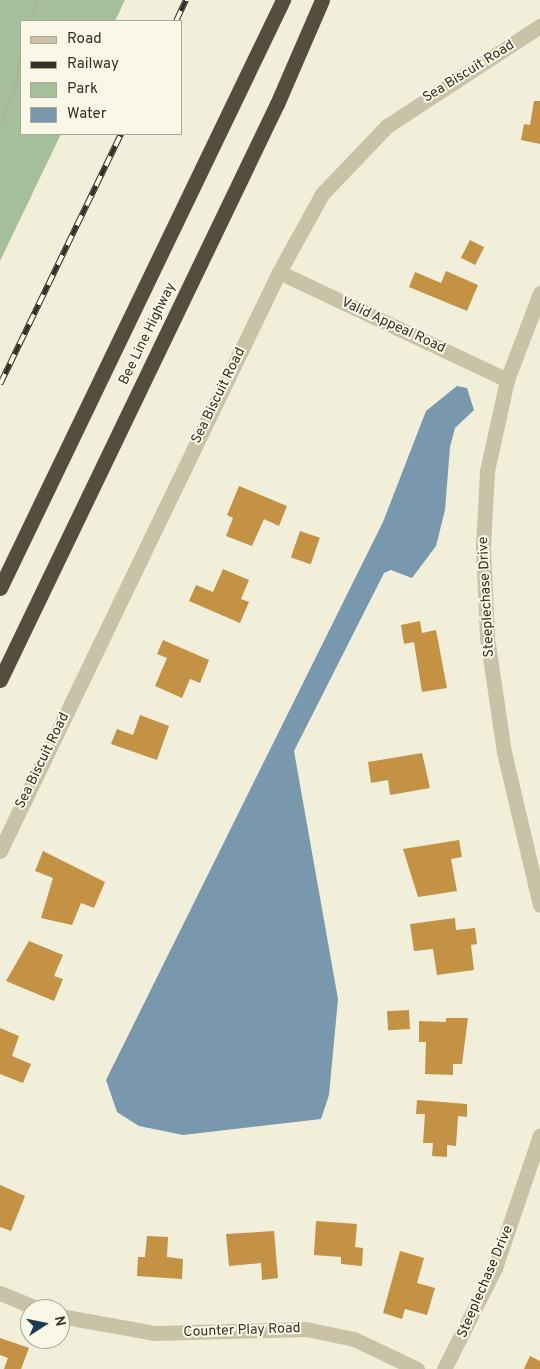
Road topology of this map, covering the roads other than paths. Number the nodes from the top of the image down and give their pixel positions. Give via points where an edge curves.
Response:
1 (283, 0) edge
2 (322, 0) edge
3 (540, 26) edge
4 (279, 272) junction
5 (540, 293) edge
6 (507, 380) junction
7 (0, 588) edge
8 (0, 680) edge
9 (0, 851) edge
10 (540, 905) edge
11 (540, 1135) edge
12 (0, 1293) edge
13 (20, 1301) edge
14 (70, 1318) edge
15 (418, 1369) edge
16 (444, 1369) edge

1 - 7 highway, Bee Line Highway
2 - 8 highway, Bee Line Highway via 272,113
3 - 4 street, Sea Biscuit Road via 406,112 360,149 322,194
4 - 6 street, Valid Appeal Road
4 - 9 street, Sea Biscuit Road
5 - 6 street, Steeplechase Drive
6 - 10 street, Steeplechase Drive via 487,471 484,509 486,637 504,752
11 - 16 street, Steeplechase Drive via 495,1268
12 - 13 street
14 - 15 street, Counter Play Road via 155,1332 306,1329 354,1339

